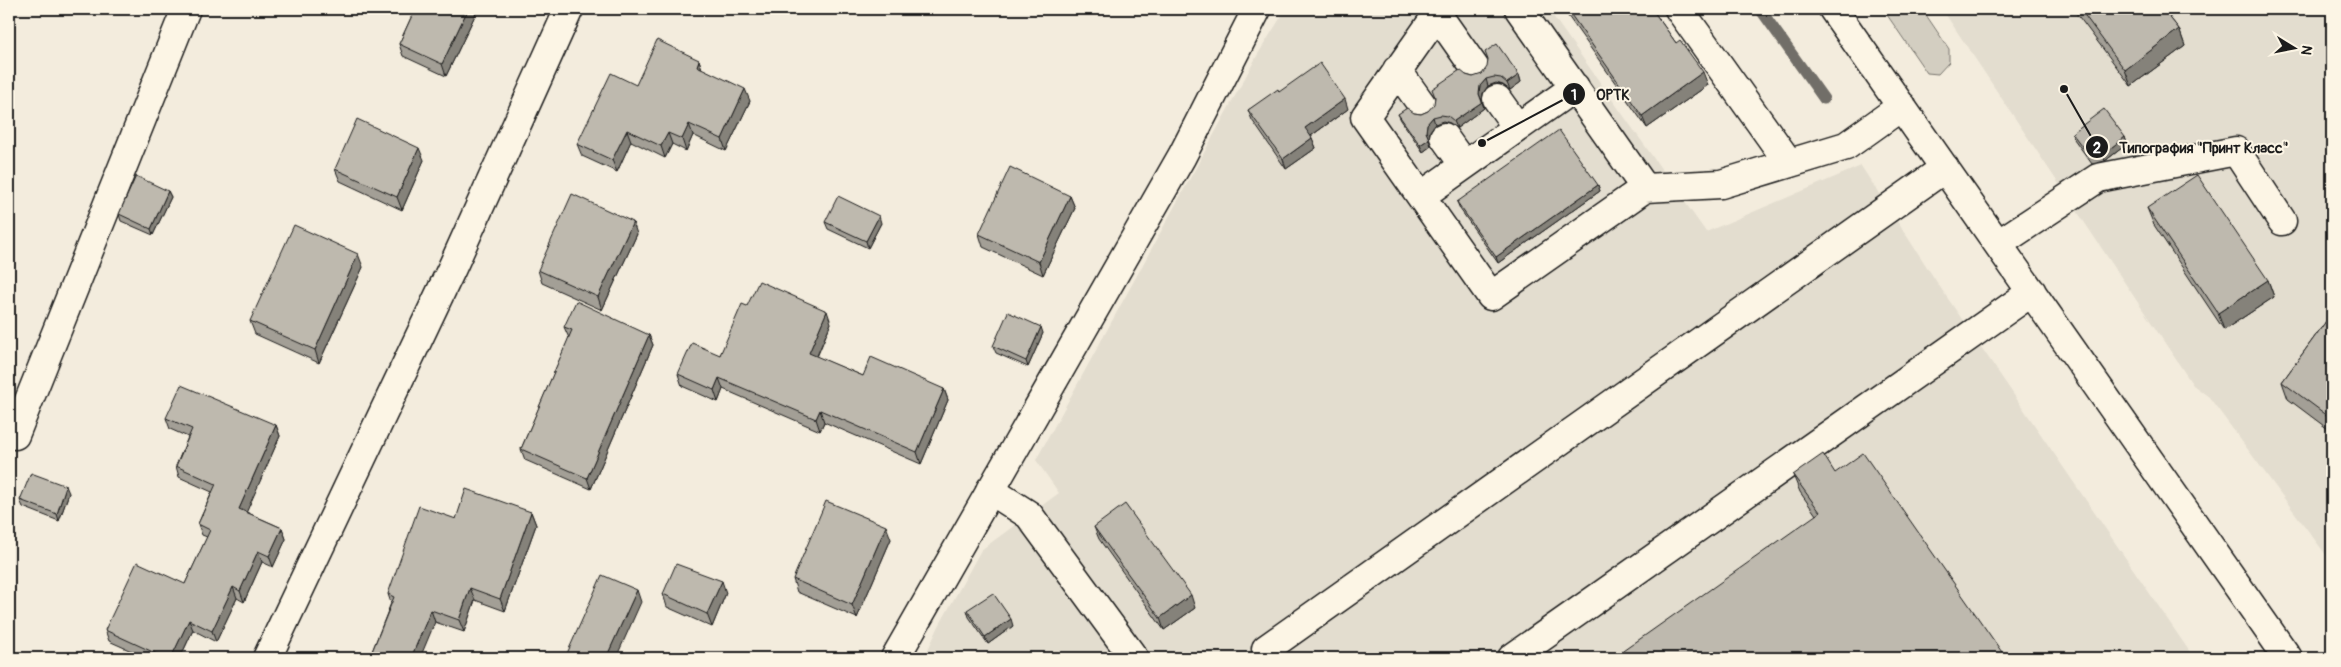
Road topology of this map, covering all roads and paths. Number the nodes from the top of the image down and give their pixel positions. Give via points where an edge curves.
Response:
1 (186, 9) edge
2 (569, 9) edge
3 (1257, 9) edge
4 (1519, 9) edge
5 (1681, 9) edge
6 (1833, 9) edge
7 (1439, 11) edge
8 (1475, 68) dead end
9 (1397, 70) junction
10 (1575, 87) junction
11 (1497, 99) dead end
12 (1422, 106) dead end
13 (1902, 106) junction
14 (1518, 127) junction
15 (1444, 137) dead end
16 (1789, 164) junction
17 (1464, 165) junction
18 (1944, 168) junction
19 (1645, 188) junction
20 (1421, 196) junction
21 (2282, 221) dead end
22 (1998, 244) junction
23 (2032, 292) junction
24 (15, 435) dead end
25 (990, 490) junction
26 (1266, 648) dead end
27 (267, 658) edge
28 (895, 658) edge
29 (1134, 658) edge
30 (1512, 658) edge
31 (2288, 658) edge

1 - 24 street
2 - 27 street via 448,276
3 - 25 street via 1182,156
4 - 10 street
5 - 16 street
6 - 13 street
7 - 8 street
7 - 9 street
9 - 12 street
9 - 20 street via 1365,117
10 - 14 street
10 - 19 street
11 - 14 street
13 - 16 street via 1846,146
13 - 18 street
14 - 17 street
15 - 17 street
16 - 19 street via 1720,184
17 - 20 street
18 - 22 street
18 - 26 street
19 - 20 street via 1491,296
21 - 22 street via 2236,151 2098,178
22 - 23 street
23 - 30 street
23 - 31 street
25 - 28 street
25 - 29 street via 1029,515

